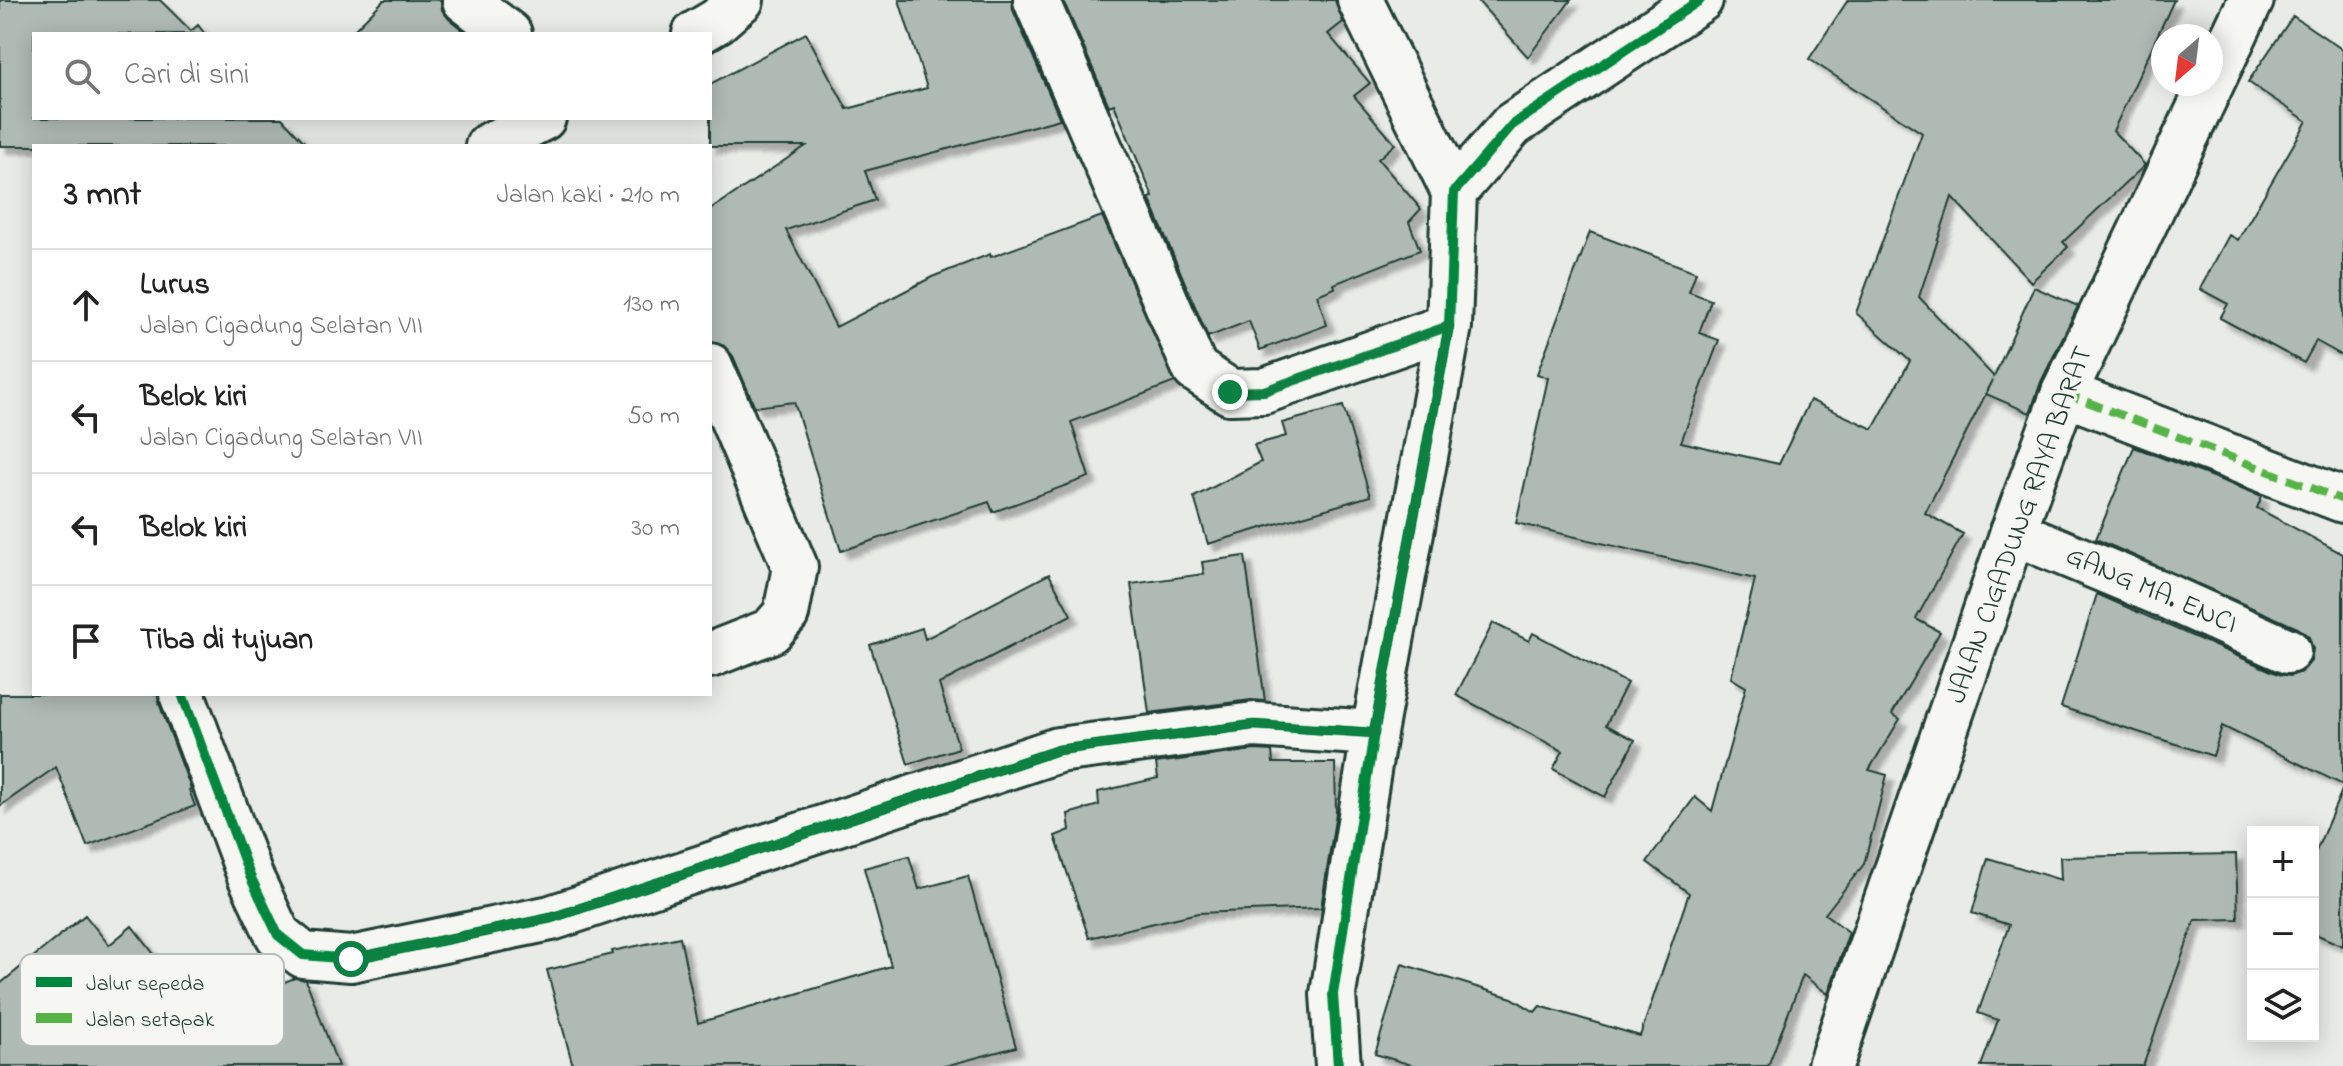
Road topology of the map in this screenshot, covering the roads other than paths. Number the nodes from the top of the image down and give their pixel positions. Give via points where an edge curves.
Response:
1 (465, 0) edge
2 (741, 0) edge
3 (1036, 0) edge
4 (1360, 0) edge
5 (1700, 0) edge
6 (2251, 0) edge
7 (506, 32) edge
8 (698, 32) edge
9 (547, 128) edge
10 (495, 144) edge
11 (1454, 192) junction
12 (1449, 326) junction
13 (712, 371) edge
14 (2064, 393) junction
15 (2343, 500) edge
16 (2013, 532) junction
17 (2288, 651) dead end
18 (712, 654) edge
19 (183, 696) edge
20 (1374, 733) junction
21 (1338, 1066) edge
22 (1830, 1066) edge

1 - 7 street
2 - 8 street
3 - 12 street via 1195,369 1230,392 1264,391
4 - 11 street
5 - 11 street via 1512,125
6 - 14 street, JALAN CIGADUNG RAYA BARAT
9 - 10 street
11 - 12 street
12 - 20 street
13 - 18 street via 795,567 786,614 771,631
14 - 15 street
14 - 16 street, JALAN CIGADUNG RAYA BARAT
16 - 17 street, GANG MA. ENCI
16 - 22 street, JALAN CIGADUNG RAYA BARAT
19 - 20 street via 250,876 278,935 303,955 351,959 551,918 1058,750 1254,725
20 - 21 street via 1333,994

